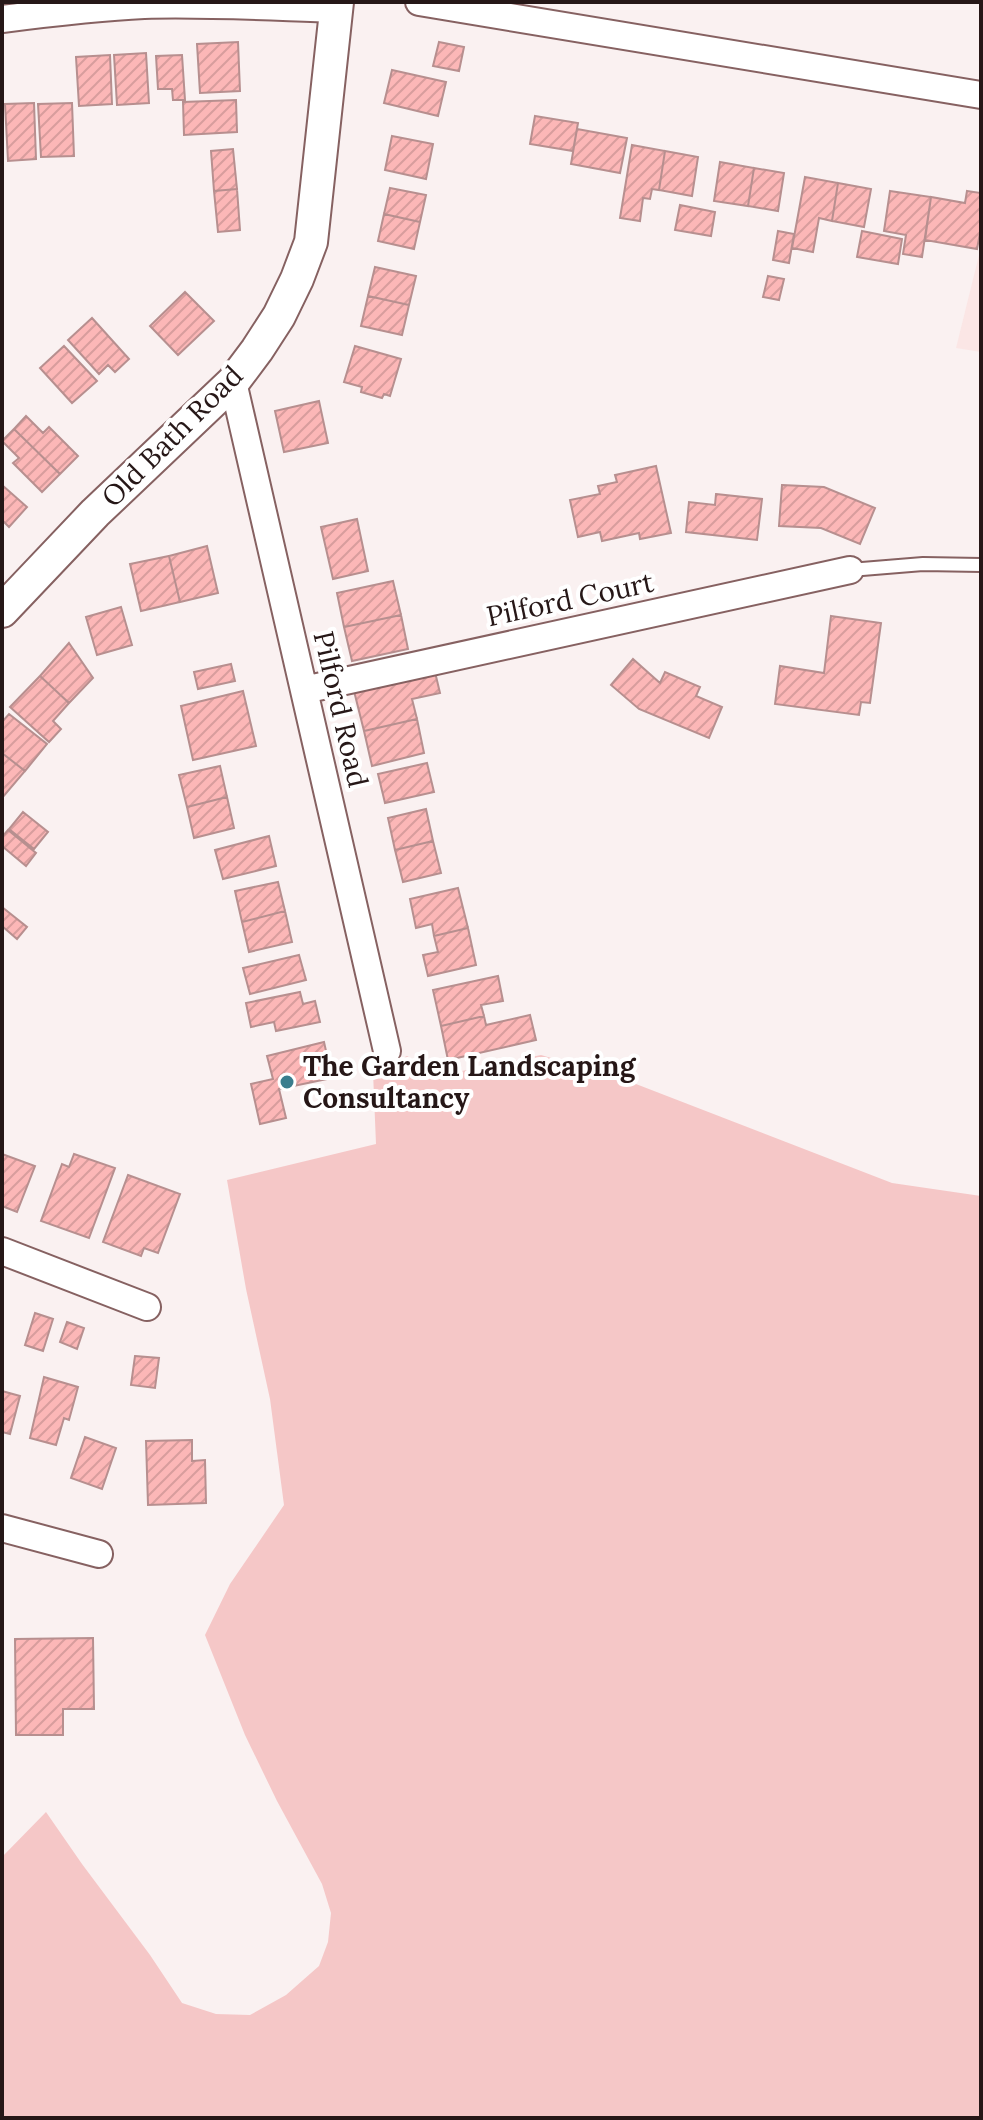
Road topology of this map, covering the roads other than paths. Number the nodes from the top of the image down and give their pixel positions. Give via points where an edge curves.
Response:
1 (419, 2) edge
2 (337, 6) edge
3 (2, 19) edge
4 (981, 95) edge
5 (233, 382) junction
6 (981, 565) edge
7 (850, 570) joint
8 (2, 611) edge
9 (304, 690) junction
10 (387, 1051) dead end
11 (2, 1251) edge
12 (147, 1307) dead end
13 (2, 1528) edge
14 (99, 1554) dead end

1 - 4 street
2 - 3 street via 143,5
2 - 5 street, Old Bath Road via 311,242 279,316
5 - 8 street, Old Bath Road via 95,513
5 - 9 street, Pilford Road
6 - 7 lane
7 - 9 street, Pilford Court
9 - 10 street, Pilford Road
11 - 12 street
13 - 14 street

